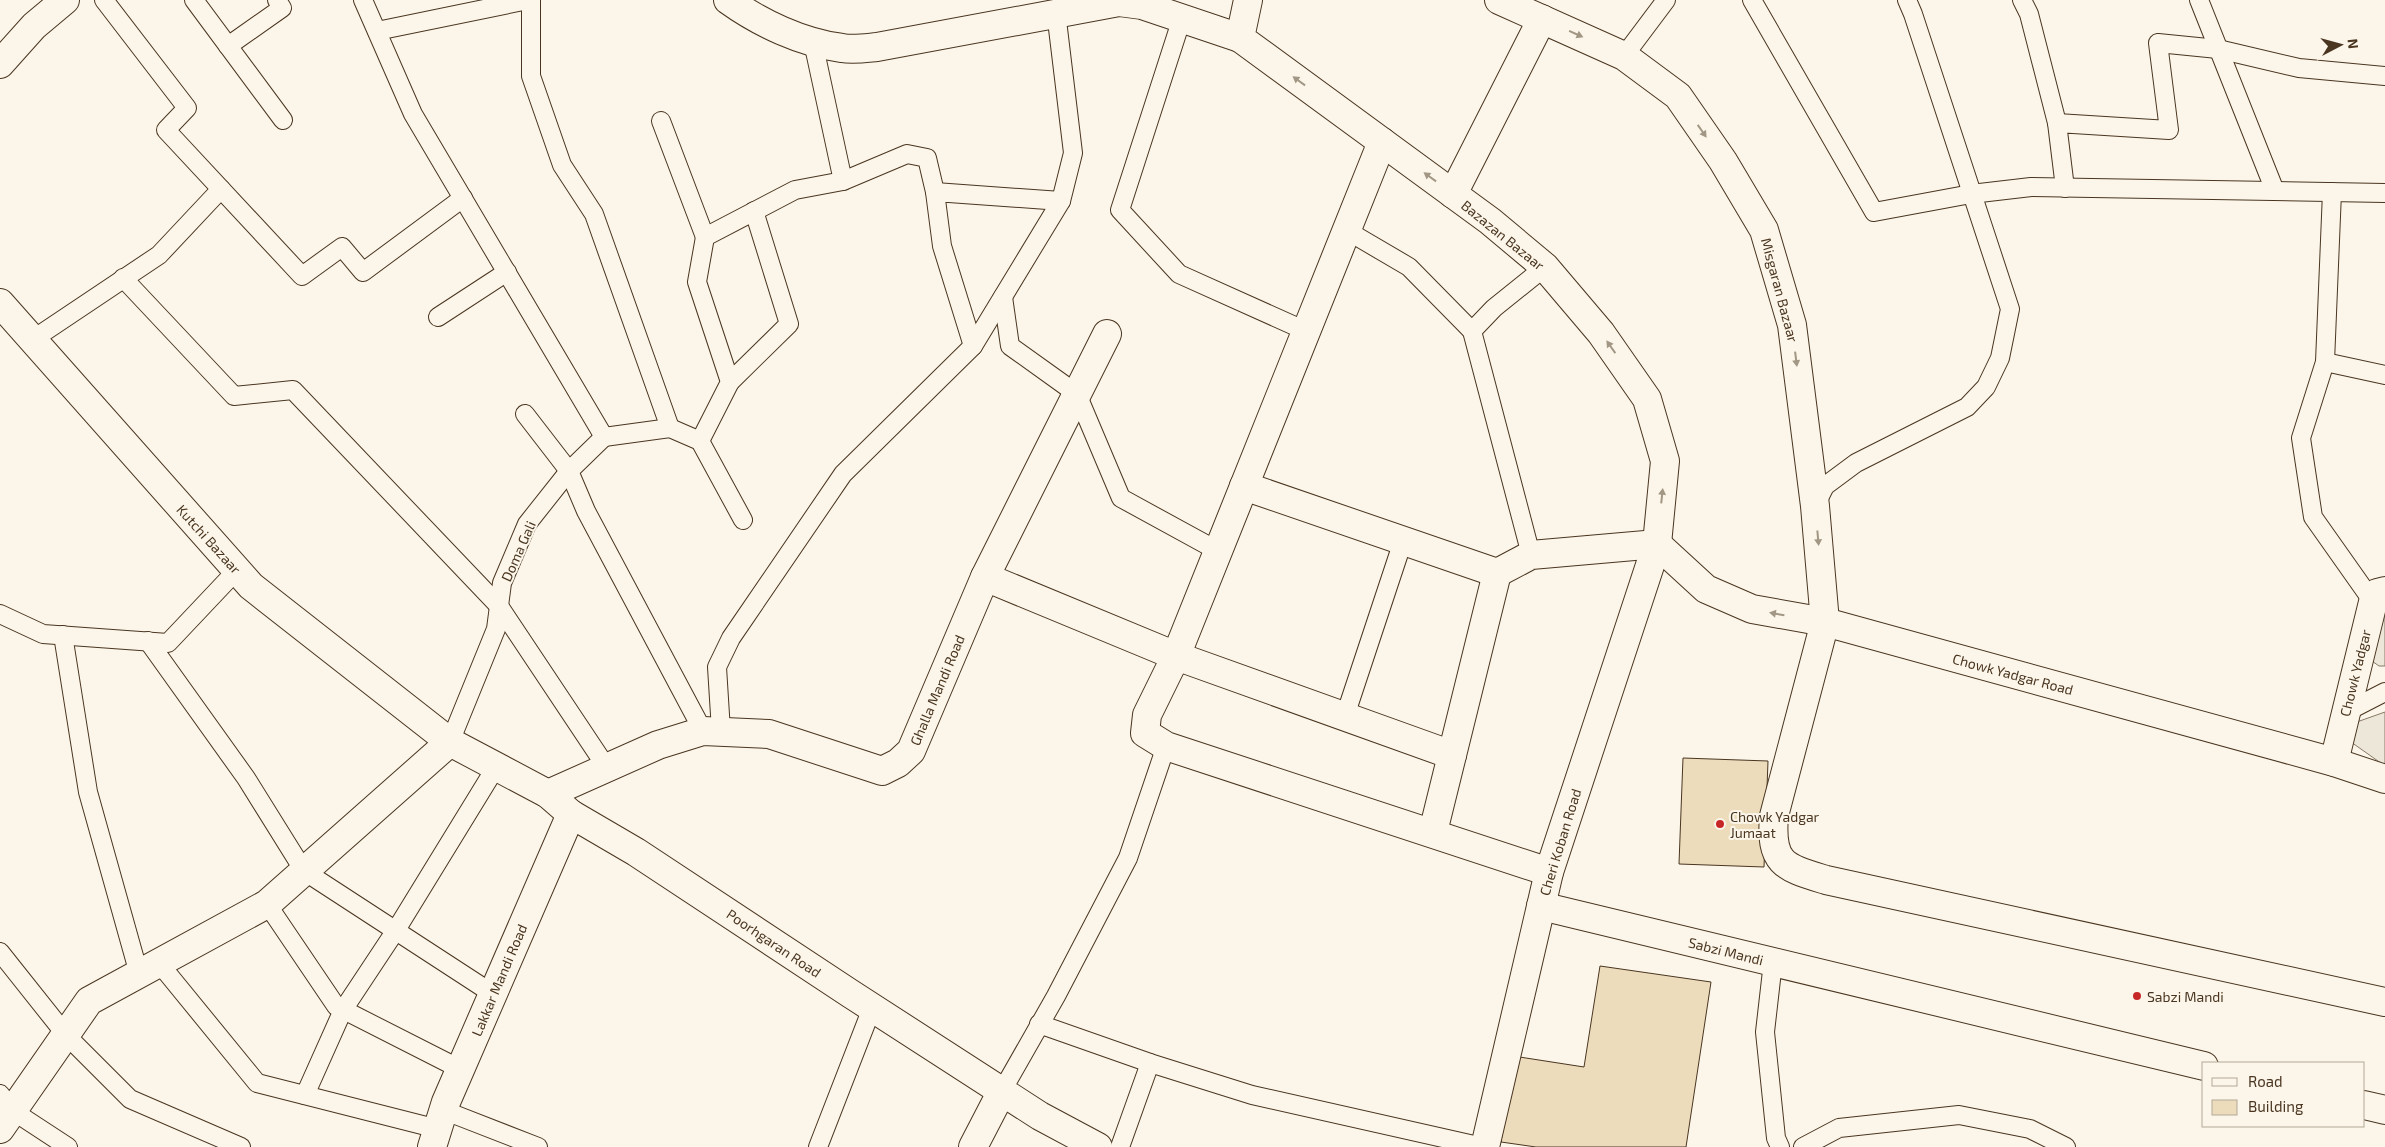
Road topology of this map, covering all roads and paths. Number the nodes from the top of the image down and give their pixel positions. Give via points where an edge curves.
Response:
1 (64, 0) edge
2 (104, 0) edge
3 (194, 0) edge
4 (277, 0) edge
5 (363, 0) edge
6 (529, 0) edge
7 (728, 0) edge
8 (1248, 0) edge
9 (1499, 0) edge
10 (1666, 0) edge
11 (1752, 0) edge
12 (1907, 0) edge
13 (2022, 0) edge
14 (2198, 0) edge
15 (1056, 12) junction
16 (1182, 18) junction
17 (1542, 19) junction
18 (377, 31) junction
19 (1240, 38) junction
20 (813, 42) junction
21 (228, 46) junction
22 (2218, 49) junction
23 (1624, 56) junction
24 (0, 64) edge
25 (2385, 76) edge
26 (283, 120) dead end
27 (660, 121) dead end
28 (2057, 123) junction
29 (1382, 142) junction
30 (843, 181) junction
31 (2066, 188) junction
32 (221, 189) junction
33 (2275, 191) junction
34 (935, 192) junction
35 (2332, 192) junction
36 (2385, 193) edge
37 (1453, 194) junction
38 (1971, 194) junction
39 (463, 198) junction
40 (1061, 200) junction
41 (754, 211) junction
42 (1346, 230) junction
43 (705, 237) junction
44 (1545, 267) junction
45 (507, 272) junction
46 (123, 278) junction
47 (1003, 297) junction
48 (0, 303) edge
49 (438, 317) dead end
50 (1306, 331) junction
51 (1472, 331) junction
52 (1107, 334) dead end
53 (32, 340) junction
54 (973, 346) junction
55 (2325, 362) junction
56 (2385, 375) edge
57 (730, 382) junction
58 (1077, 394) junction
59 (524, 414) dead end
60 (670, 428) junction
61 (604, 437) junction
62 (700, 441) junction
63 (569, 471) junction
64 (1244, 486) junction
65 (1815, 506) junction
66 (743, 520) dead end
67 (1403, 541) junction
68 (1657, 544) junction
69 (1218, 551) junction
70 (1531, 555) junction
71 (237, 570) junction
72 (1497, 573) junction
73 (985, 577) junction
74 (2379, 596) edge
75 (499, 606) junction
76 (0, 614) edge
77 (1825, 622) junction
78 (63, 635) junction
79 (148, 641) junction
80 (1176, 656) junction
81 (2385, 692) edge
82 (2346, 712) junction
83 (1345, 716) junction
84 (712, 731) junction
85 (450, 742) junction
86 (1166, 746) junction
87 (1452, 755) junction
88 (2334, 762) junction
89 (496, 767) junction
90 (606, 768) junction
91 (2385, 779) edge
92 (548, 794) junction
93 (570, 814) junction
94 (1433, 832) junction
95 (304, 871) junction
96 (1549, 872) junction
97 (267, 904) junction
98 (1540, 906) junction
99 (396, 930) junction
100 (0, 952) edge
101 (1773, 962) junction
102 (149, 968) junction
103 (493, 994) junction
104 (2385, 1002) edge
105 (872, 1008) junction
106 (343, 1010) junction
107 (1040, 1024) junction
108 (66, 1035) junction
109 (1150, 1063) junction
110 (2202, 1066) edge
111 (460, 1069) junction
112 (1002, 1091) junction
113 (306, 1095) junction
114 (2365, 1105) edge
115 (2385, 1110) edge
116 (4, 1111) edge
117 (438, 1129) edge
118 (68, 1147) edge
119 (240, 1147) edge
120 (538, 1147) edge
121 (818, 1147) edge
122 (973, 1147) edge
123 (1098, 1147) edge
124 (1120, 1147) edge
125 (1484, 1147) edge
126 (1780, 1147) edge
127 (1803, 1147) edge
128 (2066, 1147) edge

1 - 24 street via 34,26
2 - 32 lane via 186,108 166,130
3 - 21 lane
4 - 21 lane via 282,8
5 - 18 lane
6 - 18 lane
6 - 60 lane via 531,76 562,165 594,214
7 - 20 street, Bazazan Bazaar via 742,11
8 - 19 street
9 - 17 street, Misgaran Bazaar
10 - 23 lane
11 - 38 lane via 1874,212
12 - 38 lane
13 - 28 lane via 2029,14
14 - 22 lane
15 - 16 street, Bazazan Bazaar via 1119,2 1142,5
15 - 20 street, Bazazan Bazaar via 877,47 843,49
15 - 40 lane via 1073,153
16 - 19 street, Bazazan Bazaar
16 - 50 lane via 1120,210 1179,274
17 -> 23 street, Misgaran Bazaar
17 - 37 street
18 - 39 lane via 413,114
29 -> 19 street, Bazazan Bazaar
20 - 30 lane
21 - 26 lane
22 - 25 lane via 2299,68
22 - 28 lane via 2158,44 2170,130
22 - 33 lane
23 -> 65 street, Misgaran Bazaar via 1678,96 1723,161 1764,230 1792,325
27 - 43 lane
28 - 31 lane
37 -> 29 street, Bazazan Bazaar
29 - 42 street
30 - 34 lane via 907,154 927,158
30 - 41 lane via 795,190
31 - 33 lane
31 - 38 lane via 2031,187
32 - 39 lane via 302,276 342,247 363,272
32 - 46 lane via 159,255
33 - 35 lane
34 - 40 lane
34 - 54 lane via 942,246
35 - 36 lane
35 - 55 lane
37 - 44 street, Bazazan Bazaar
38 - 65 lane via 2010,309 2000,358 1986,387 1967,407 1856,463 1825,486
39 - 45 lane
40 - 47 lane
41 - 43 lane
41 - 57 lane via 789,324
42 - 50 street
42 - 51 lane via 1409,267
43 - 57 lane via 697,282
44 - 51 lane via 1494,308
68 -> 44 street, Bazazan Bazaar via 1665,462 1647,399 1601,333
45 - 49 lane
45 - 61 lane
46 - 53 lane
46 - 75 lane via 234,396 293,390
47 - 54 lane
47 - 58 lane via 1010,346
48 - 53 street, Kutchi Bazaar
50 - 64 street
51 - 70 lane
52 - 58 street, Ghalla Mandi Road
53 - 71 street, Kutchi Bazaar
54 - 84 lane via 843,474 731,638 717,667
55 - 56 lane
55 - 74 lane via 2301,438 2313,517
57 - 62 lane
58 - 69 lane via 1121,498
58 - 73 street, Ghalla Mandi Road
59 - 63 lane
60 - 61 lane
60 - 62 lane
61 - 63 lane, Doma Gali
62 - 66 lane
63 - 75 lane, Doma Gali via 527,524 502,583
63 - 84 lane via 586,511
64 - 67 street
64 - 69 street
65 -> 77 street, Misgaran Bazaar
67 - 72 street
67 - 83 lane
68 - 70 street
77 -> 68 street, Chowk Yadgar Road via 1752,609 1706,590
68 - 96 street, Cheri Koban Road
69 - 80 street
70 - 72 street
71 - 79 lane via 168,643
71 - 85 street, Kutchi Bazaar via 251,586
72 - 87 street
73 - 80 street
73 - 84 street, Ghalla Mandi Road via 911,751 898,763 882,771 769,734
74 - 82 street, Chowk Yadgar
75 - 85 lane, Doma Gali via 496,629
75 - 90 lane
76 - 78 lane via 43,634
77 - 88 street, Chowk Yadgar Road
77 - 104 street, Misgaran Bazaar via 1774,816 1772,835 1778,855 1793,870 1826,880
78 - 79 lane
78 - 102 lane via 88,792
79 - 95 lane via 246,778
80 - 83 street
80 - 86 street via 1147,715 1145,733
81 - 82 lane
82 - 88 street, Chowk Yadgar
83 - 87 street
84 - 90 street, Ghalla Mandi Road via 658,745
85 - 89 street, Poorhgaran Road
85 - 95 street
86 - 94 street
86 - 107 lane via 1128,858
87 - 94 street
88 - 91 street, Chowk Yadgar Road
89 - 92 street, Poorhgaran Road
89 - 99 lane
90 - 92 street, Ghalla Mandi Road
92 - 93 street, Poorhgaran Road
93 - 103 street, Lakkar Mandi Road
93 - 105 street, Poorhgaran Road via 636,852
94 - 96 street
95 - 97 street
95 - 99 lane
96 - 98 street, Cheri Koban Road
97 - 102 street
97 - 106 lane via 336,1006
98 - 101 street, Sabzi Mandi
98 - 125 street, Cheri Koban Road
99 - 103 lane
99 - 106 lane
100 - 108 lane
101 - 110 street, Sabzi Mandi
101 - 126 lane via 1765,1032 1776,1138
102 - 108 street via 89,1001
102 - 113 lane via 257,1083
103 - 111 street, Lakkar Mandi Road
105 - 112 street, Poorhgaran Road
105 - 121 lane
106 - 111 lane
106 - 113 lane
107 - 109 lane
107 - 112 lane
108 - 116 street
108 - 119 lane via 130,1099
109 - 124 lane
109 - 125 lane via 1252,1095
111 - 117 street, Lakkar Mandi Road
112 - 122 street
112 - 123 street, Poorhgaran Road
113 - 117 lane
114 - 115 street
116 - 118 lane
117 - 120 lane
127 - 128 lane via 1839,1128 1959,1115 2030,1129

